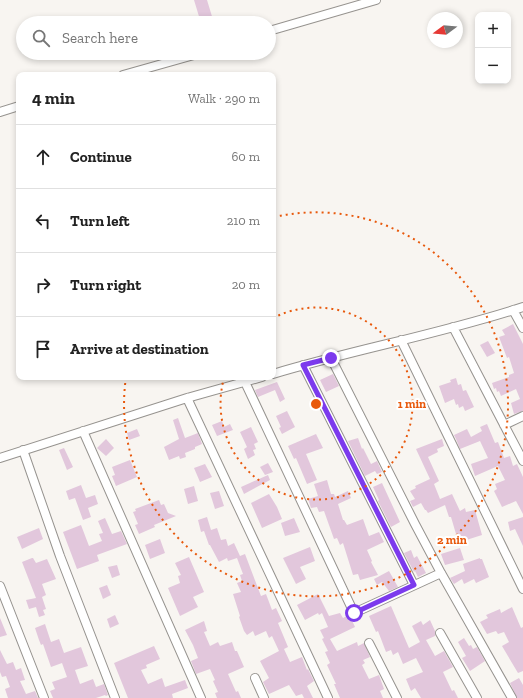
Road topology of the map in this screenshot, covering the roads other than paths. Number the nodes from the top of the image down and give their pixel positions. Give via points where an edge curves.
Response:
1 (376, 0) edge
2 (276, 29) edge
3 (177, 60) edge
4 (134, 72) edge
5 (16, 107) edge
6 (0, 112) edge
7 (523, 307) edge
8 (513, 310) junction
9 (453, 327) junction
10 (523, 328) edge
11 (401, 340) junction
12 (331, 358) junction
13 (303, 365) junction
14 (276, 373) edge
15 (252, 380) edge
16 (245, 382) junction
17 (187, 398) junction
18 (523, 416) edge
19 (504, 425) junction
20 (83, 431) junction
21 (23, 450) junction
22 (0, 458) edge
23 (523, 461) edge
24 (441, 573) junction
25 (414, 585) junction
26 (0, 586) edge
27 (523, 589) edge
28 (440, 633) dead end
29 (369, 643) dead end
30 (255, 678) dead end
31 (44, 698) edge
32 (115, 698) edge
33 (201, 698) edge
34 (264, 698) edge
35 (328, 698) edge
36 (397, 698) edge
37 (478, 698) edge
38 (512, 698) edge

1 - 2 street
3 - 4 street
5 - 6 street
7 - 8 street
8 - 9 street
8 - 10 street
9 - 11 street
9 - 19 street
11 - 12 street
11 - 27 street
12 - 13 street
12 - 24 street
13 - 14 street
13 - 25 street
15 - 16 street
16 - 17 street
16 - 25 street via 354,613
17 - 20 street
17 - 35 street
18 - 19 street
19 - 23 street
20 - 21 street
20 - 33 street
21 - 22 street
21 - 32 street
24 - 25 street
24 - 38 street
26 - 31 street
28 - 37 street
29 - 36 street
30 - 34 street

